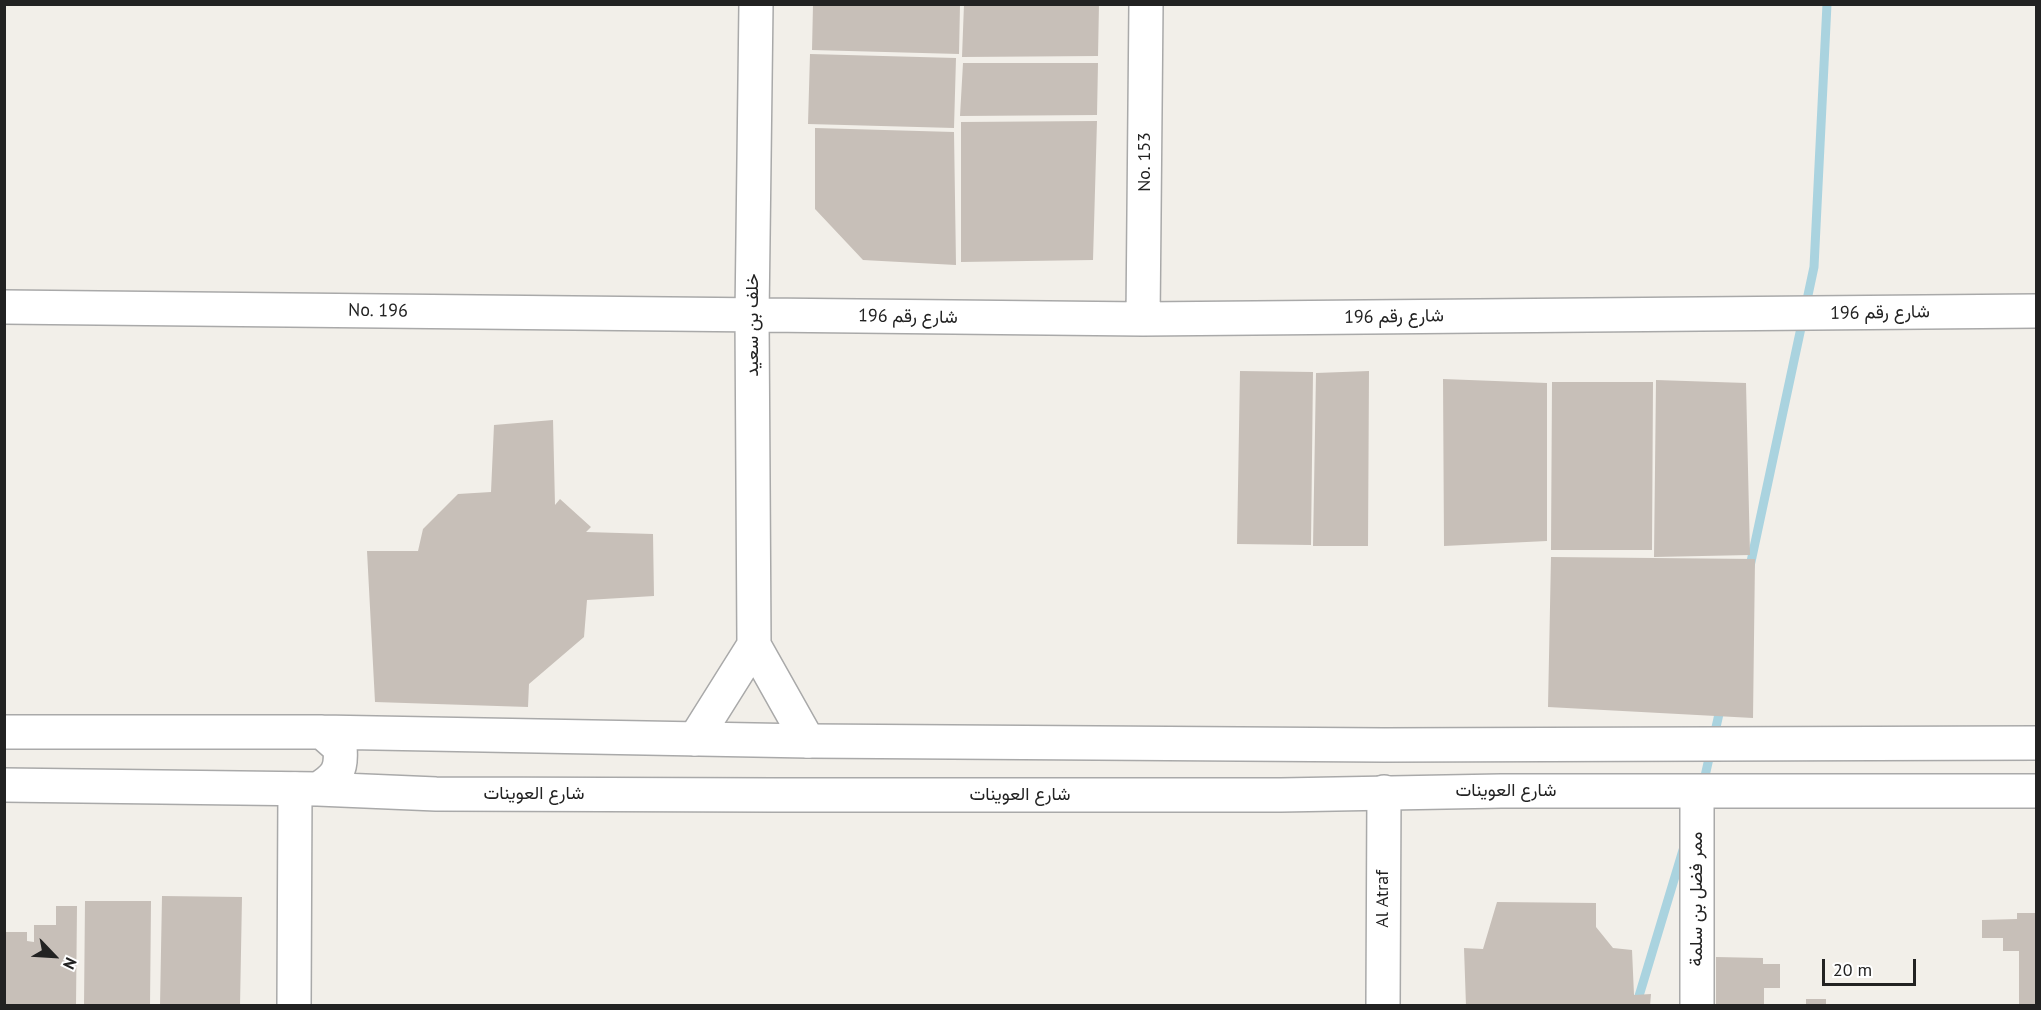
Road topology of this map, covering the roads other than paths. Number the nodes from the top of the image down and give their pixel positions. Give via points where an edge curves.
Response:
1 (756, 4) edge
2 (1146, 4) edge
3 (4, 307) edge
4 (2037, 311) edge
5 (752, 316) junction
6 (1143, 320) junction
7 (754, 645) junction
8 (4, 732) edge
9 (322, 732) junction
10 (695, 739) junction
11 (808, 741) junction
12 (1327, 743) junction
13 (2037, 743) edge
14 (1455, 744) junction
15 (4, 785) edge
16 (307, 789) junction
17 (1452, 791) junction
18 (2037, 791) edge
19 (1384, 792) junction
20 (1697, 792) junction
21 (1324, 793) junction
22 (294, 1005) edge
23 (1383, 1005) edge
24 (1697, 1005) edge

1 - 5 street, خلف بن سعيد
2 - 6 street, No. 153
3 - 5 street, No. 196
4 - 6 street, شارع رقم 196
5 - 6 street, شارع رقم 196
5 - 7 street, خلف بن سعيد
7 - 10 street
7 - 11 street, خلف بن سعيد
8 - 9 street
9 - 10 street
9 - 16 street via 340,748 341,764 333,780
10 - 11 street
11 - 12 street
12 - 14 street
12 - 21 street
13 - 14 street
14 - 17 street
15 - 16 street, شارع العوينات
16 - 21 street, شارع العوينات via 436,794
16 - 22 street
17 - 19 street, شارع العوينات
17 - 20 street, شارع العوينات
18 - 20 street, شارع العوينات
19 - 21 street, شارع العوينات
19 - 23 street, Al Atraf
20 - 24 street, ممر فضل بن سلمة

